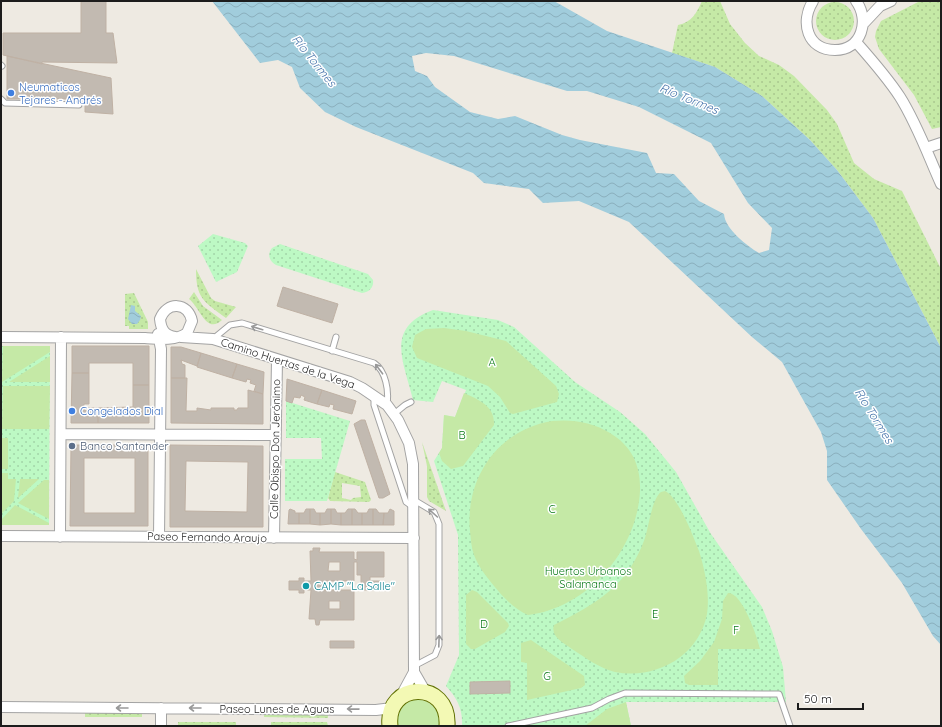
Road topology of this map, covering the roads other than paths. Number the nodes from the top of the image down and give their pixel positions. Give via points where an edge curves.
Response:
1 (812, 1) edge
2 (856, 1) edge
3 (891, 1) edge
4 (864, 24) junction
5 (856, 42) junction
6 (1, 98) edge
7 (79, 105) dead end
8 (941, 143) edge
9 (926, 148) junction
10 (941, 184) edge
11 (192, 321) junction
12 (159, 324) junction
13 (1, 337) edge
14 (61, 337) junction
15 (178, 337) junction
16 (336, 337) dead end
17 (145, 338) junction
18 (210, 338) junction
19 (160, 340) junction
20 (332, 351) junction
21 (277, 360) junction
22 (374, 395) junction
23 (412, 402) dead end
24 (387, 405) junction
25 (394, 414) junction
26 (61, 434) junction
27 (160, 434) junction
28 (275, 435) junction
29 (414, 504) junction
30 (1, 536) edge
31 (60, 537) junction
32 (159, 537) junction
33 (274, 538) junction
34 (414, 538) junction
35 (414, 669) junction
36 (425, 691) junction
37 (396, 703) junction
38 (1, 706) edge
39 (161, 708) junction
40 (161, 726) edge
41 (390, 726) edge
42 (448, 726) edge
43 (508, 726) edge
44 (790, 726) edge

1 - 5 street via 805,21 814,42 824,48 835,50 846,48
2 - 4 street via 862,9
3 - 4 street via 880,6
4 - 5 street
5 - 9 street via 900,98
6 - 7 lane via 5,103
8 - 9 street
9 - 10 street
11 - 12 street via 188,311 180,306 174,306 165,310
11 - 15 street via 189,331
11 - 18 street, Camino Huertas de la Vega
12 - 15 street via 165,333
12 - 17 street via 152,335
12 - 19 street
13 - 14 street, Camino Huertas de la Vega
14 - 17 street, Camino Huertas de la Vega
14 - 26 street
15 - 18 street, Camino Huertas de la Vega
15 - 19 street, Camino Huertas de la Vega
16 - 20 lane
17 - 19 street, Camino Huertas de la Vega
20 -> 18 lane via 242,323 230,325
18 - 21 street, Camino Huertas de la Vega
19 - 27 street
24 -> 20 lane via 388,396 378,365
21 - 22 street, Camino Huertas de la Vega via 350,382
21 - 28 street, Calle Obispo Don Jerónimo
22 - 24 street, Camino Huertas de la Vega
22 - 29 lane via 374,405 406,502
23 - 25 lane
24 - 25 street, Camino Huertas de la Vega
25 - 29 street, Camino Huertas de la Vega via 405,432 412,454
26 - 27 street
26 - 31 street
27 - 28 street
27 - 32 street
28 - 33 street, Calle Obispo Don Jerónimo
29 - 34 street, Camino Huertas de la Vega
35 -> 29 lane via 435,655 439,645 439,524 434,512
30 - 31 street, Paseo Fernando Araujo
31 - 32 street, Paseo Fernando Araujo
32 - 33 street, Paseo Fernando Araujo
33 - 34 street, Paseo Fernando Araujo
34 - 35 street, Camino Huertas de la Vega
35 - 36 street
35 - 37 street via 408,686
36 - 37 main road via 412,692
36 - 42 main road via 443,704 448,714
37 -> 39 street, Paseo Lunes de Aguas via 376,710
37 - 41 main road via 390,716
39 -> 38 street, Paseo Lunes de Aguas
39 - 40 street
43 - 44 lane via 592,708 625,693 780,694

